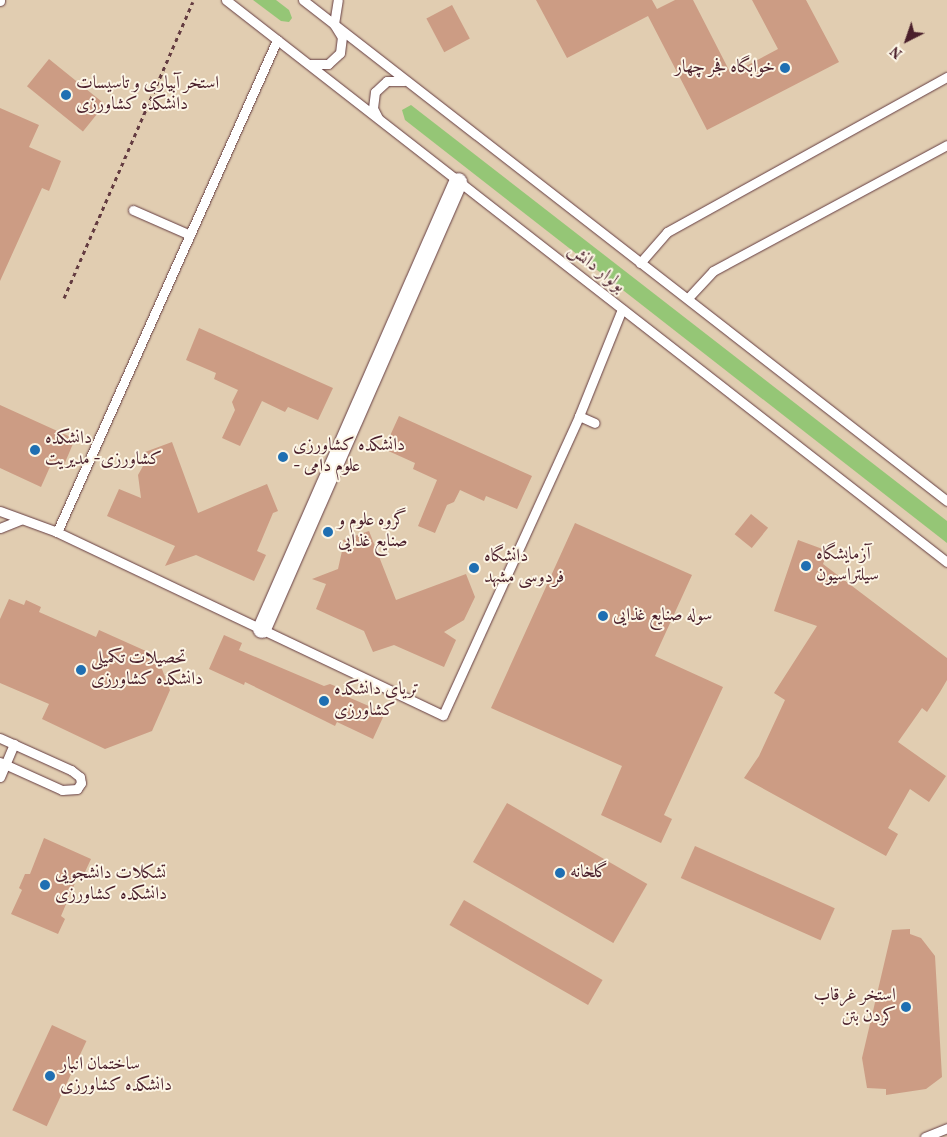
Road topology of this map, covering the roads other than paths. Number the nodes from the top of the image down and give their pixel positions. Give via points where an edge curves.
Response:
1 (226, 0) edge
2 (303, 0) edge
3 (338, 0) edge
4 (334, 24) junction
5 (277, 40) junction
6 (302, 60) junction
7 (947, 77) edge
8 (411, 84) junction
9 (382, 122) junction
10 (947, 145) edge
11 (458, 182) junction
12 (133, 210) dead end
13 (190, 235) junction
14 (640, 262) junction
15 (688, 298) junction
16 (622, 309) junction
17 (579, 416) junction
18 (595, 423) dead end
19 (947, 501) edge
20 (0, 511) edge
21 (20, 520) junction
22 (0, 528) edge
23 (57, 532) junction
24 (947, 562) edge
25 (262, 629) junction
26 (0, 738) edge
27 (14, 744) junction
28 (3, 764) edge
29 (0, 777) edge
30 (947, 1128) edge
31 (925, 1137) edge

1 - 5 lane, بولوار دانش
2 - 4 lane, بولوار دانش
3 - 4 lane
4 - 6 lane via 339,30 342,46 335,60 319,66
4 - 8 lane, بولوار دانش
5 - 6 lane, بولوار دانش
5 - 13 lane
6 - 9 lane, بولوار دانش
7 - 14 lane via 667,232
8 - 9 lane via 395,79 380,85 375,92 373,108
8 - 14 lane, بولوار دانش
9 - 11 lane, بولوار دانش
10 - 15 lane via 713,271
11 - 16 lane, بولوار دانش
11 - 25 street
12 - 13 lane
13 - 23 lane
14 - 15 lane, بولوار دانش
15 - 19 lane, بولوار دانش
16 - 17 lane
16 - 24 lane, بولوار دانش
17 - 18 lane
17 - 25 lane via 444,715
20 - 21 lane
21 - 22 lane
21 - 23 lane
23 - 25 lane
26 - 27 lane
27 - 28 lane
27 - 28 lane via 71,770 80,777 81,783 77,788 62,790
28 - 29 lane
30 - 31 lane

